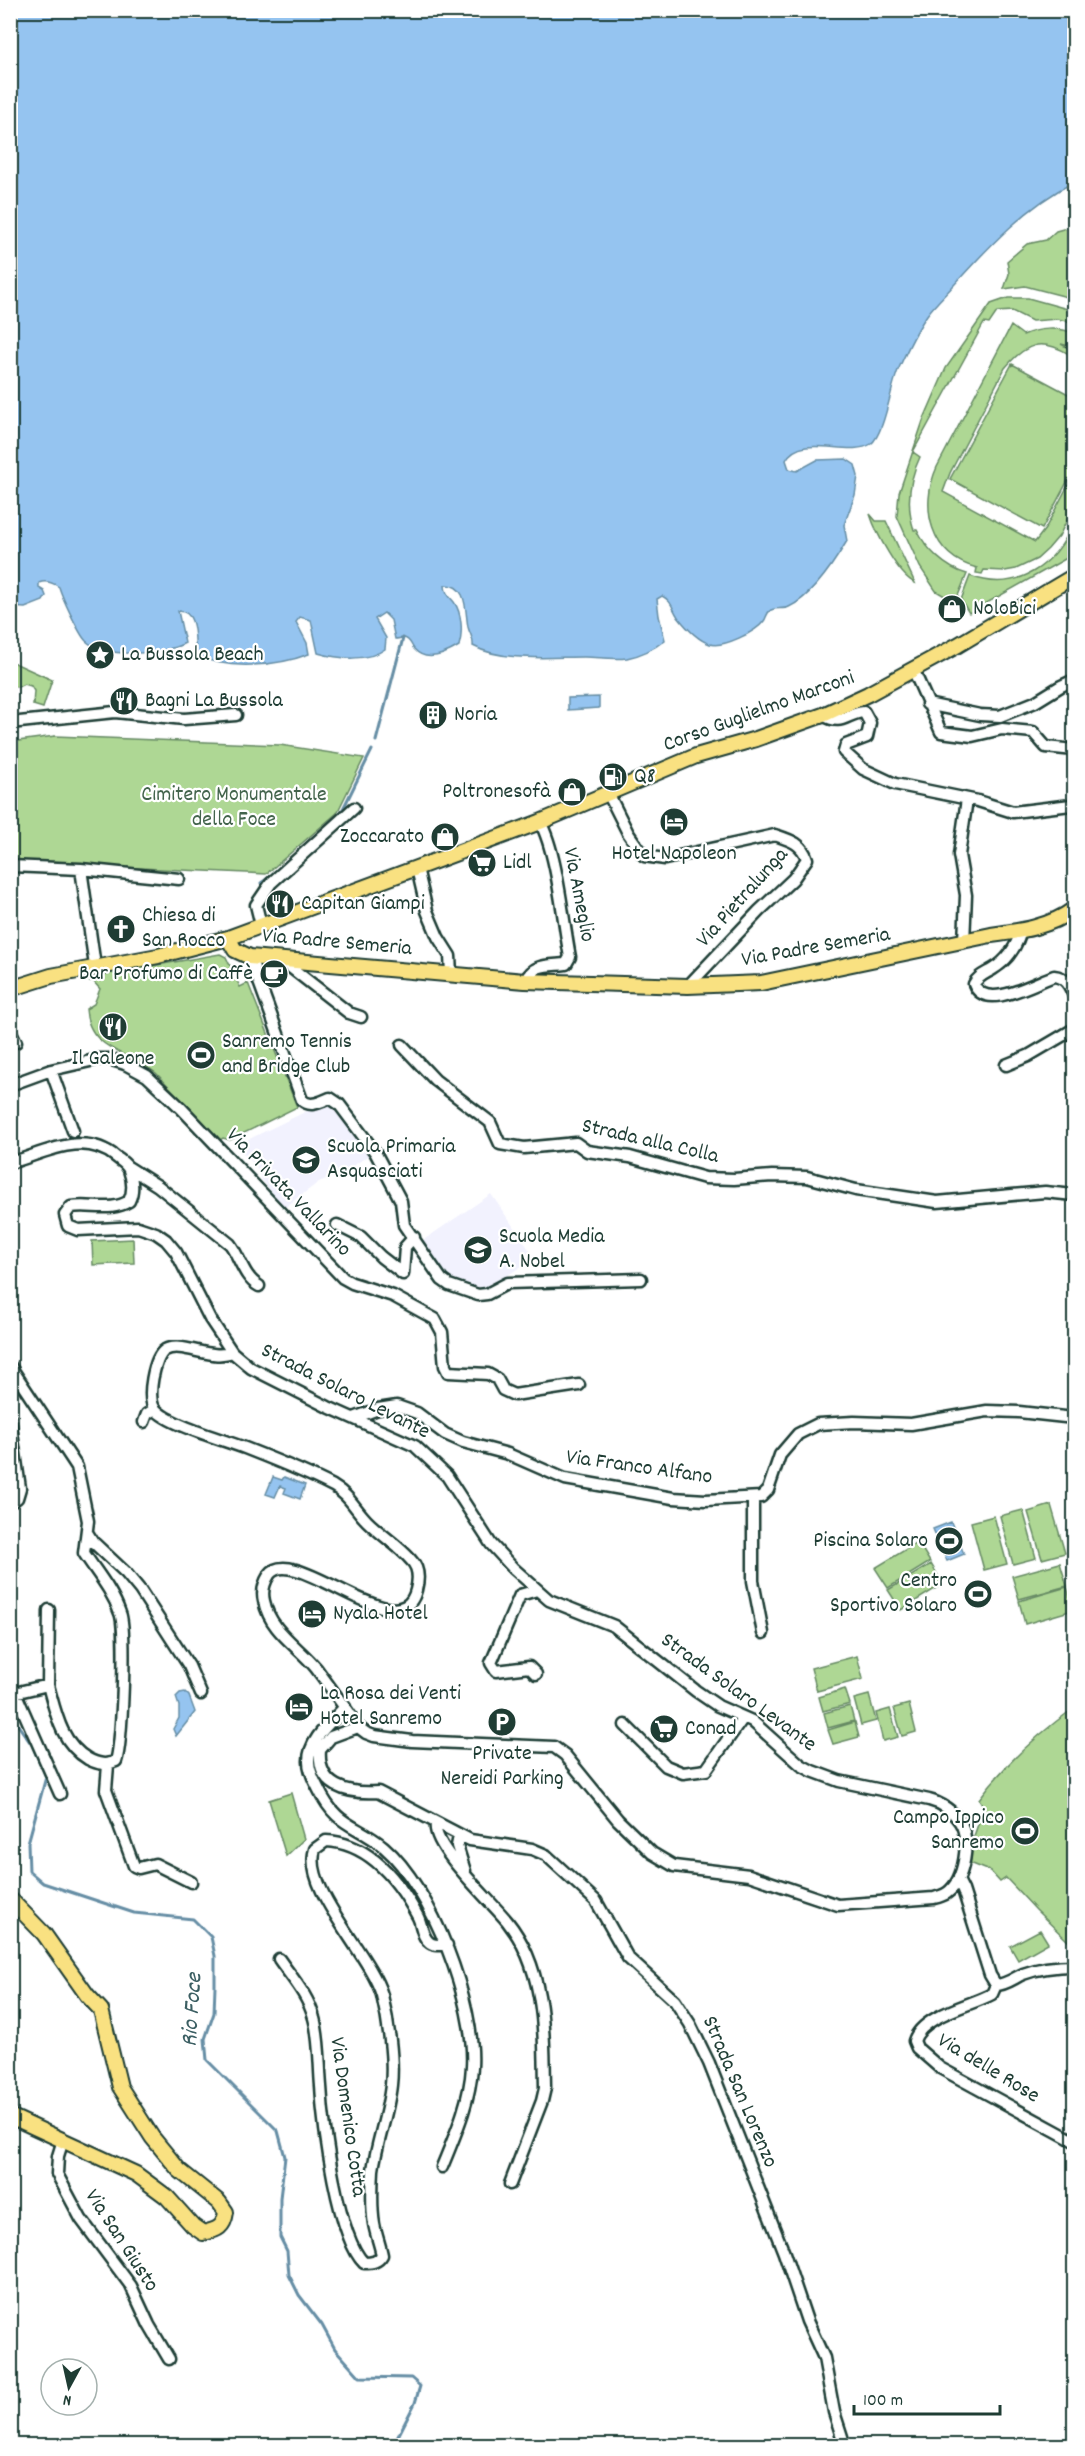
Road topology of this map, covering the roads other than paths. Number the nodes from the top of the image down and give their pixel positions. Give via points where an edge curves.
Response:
1 (1074, 576) edge
2 (914, 669) junction
3 (1074, 680) edge
4 (927, 704) junction
5 (236, 715) dead end
6 (824, 715) junction
7 (10, 723) edge
8 (1074, 750) edge
9 (609, 795) junction
10 (967, 799) junction
11 (1071, 805) dead end
12 (354, 808) dead end
13 (540, 822) junction
14 (10, 866) edge
15 (417, 868) junction
16 (81, 870) junction
17 (179, 879) dead end
18 (1074, 909) edge
19 (261, 925) junction
20 (1021, 931) junction
21 (228, 938) junction
22 (964, 942) junction
23 (250, 957) junction
24 (280, 959) junction
25 (95, 966) junction
26 (451, 974) junction
27 (525, 981) junction
28 (688, 986) junction
29 (10, 989) edge
30 (1074, 996) edge
31 (361, 1017) dead end
32 (1074, 1029) edge
33 (10, 1030) edge
34 (16, 1042) dead end
35 (402, 1045) dead end
36 (1006, 1065) dead end
37 (51, 1070) junction
38 (10, 1085) edge
39 (73, 1131) dead end
40 (10, 1163) edge
41 (128, 1166) junction
42 (1074, 1195) edge
43 (338, 1225) dead end
44 (414, 1237) junction
45 (641, 1279) dead end
46 (259, 1286) dead end
47 (232, 1352) junction
48 (10, 1366) edge
49 (579, 1385) dead end
50 (155, 1409) junction
51 (10, 1418) edge
52 (354, 1418) junction
53 (1074, 1418) edge
54 (144, 1422) dead end
55 (14, 1472) edge
56 (753, 1499) junction
57 (10, 1503) edge
58 (88, 1534) junction
59 (537, 1590) junction
60 (49, 1610) dead end
61 (762, 1633) dead end
62 (536, 1674) dead end
63 (48, 1685) junction
64 (12, 1693) edge
65 (201, 1694) dead end
66 (345, 1707) junction
67 (743, 1718) junction
68 (625, 1725) dead end
69 (358, 1727) junction
70 (108, 1765) junction
71 (60, 1794) dead end
72 (436, 1824) junction
73 (459, 1836) junction
74 (466, 1874) junction
75 (958, 1880) junction
76 (191, 1882) dead end
77 (10, 1899) edge
78 (447, 1945) junction
79 (279, 1959) dead end
80 (1074, 1966) edge
81 (996, 1985) junction
82 (10, 2116) edge
83 (63, 2140) junction
84 (1074, 2141) edge
85 (442, 2167) dead end
86 (510, 2184) dead end
87 (169, 2359) dead end
88 (845, 2445) edge

1 - 2 main road, Corso Guglielmo Marconi
2 - 4 street
2 - 6 main road, Corso Guglielmo Marconi
3 - 4 street via 1000,716
4 - 8 street via 945,734 972,736 1006,729 1033,732 1046,747
5 - 7 street via 184,719 115,712
6 - 9 main road, Corso Guglielmo Marconi via 696,756
6 - 10 street via 840,721 860,712 866,714 870,723 867,737 844,747 863,769 895,784
9 - 13 main road, Corso Guglielmo Marconi
9 - 28 street, Via Pietralunga via 644,856 665,859 775,835 792,840 804,850 807,859 793,879
10 - 11 street via 1012,812
10 - 22 street via 959,855 966,895
12 - 19 street via 271,883 256,905
13 - 15 main road
13 - 27 street, Via Ameglio via 546,834 570,961 536,967
14 - 16 street
15 - 19 main road
15 - 26 street, Via Padre Semeria via 427,911 450,956
16 - 17 street
16 - 25 street
18 - 20 main road, Via Padre Semeria via 1047,925
19 - 21 main road
20 - 22 main road, Via Padre Semeria
20 - 30 street via 1017,947 978,977 976,989 985,996 999,997 1059,976
21 - 23 main road, Via Padre Semeria via 235,950
21 - 25 main road via 158,956
22 - 28 main road, Via Padre Semeria via 761,983
23 - 24 main road, Via Padre Semeria
23 - 44 street via 302,1100 311,1105 330,1098 339,1104 375,1152 401,1201 404,1225
24 - 26 main road, Via Padre Semeria
24 - 31 street via 349,1013
25 - 29 main road
26 - 27 main road, Via Padre Semeria
27 - 28 main road, Via Padre Semeria
32 - 36 street
33 - 34 street
35 - 42 street, Strada alla Colla via 435,1080 490,1122 500,1144 507,1147 576,1143 587,1151 630,1157 705,1178 795,1176 938,1202 1045,1192
37 - 38 street, Via Privata Vallarino
37 - 39 street
37 - 49 street, Via Privata Vallarino via 109,1059 147,1076 336,1272 352,1283 393,1296 438,1322 448,1372 488,1374 497,1379 503,1390 514,1395
40 - 41 street via 66,1144 108,1150
41 - 46 street via 230,1244 248,1278
41 - 47 street, Strada Solaro Levante via 133,1187 129,1202 111,1207 71,1207 65,1215 68,1226 78,1230 138,1227 166,1240
43 - 44 street via 361,1237 403,1274 405,1247
44 - 45 street via 442,1280 468,1293 487,1294 508,1283
47 - 50 street, Strada Solaro Levante via 220,1355 175,1348 163,1352 153,1380 151,1398
47 - 52 street, Strada Solaro Levante via 251,1368
48 - 58 street via 77,1467
50 - 54 street
50 - 66 street via 168,1419 335,1487 417,1568 416,1593 406,1605 394,1609 380,1608 290,1569 279,1568 266,1578 263,1597 270,1618
51 - 55 street
52 - 56 street, Via Franco Alfano via 397,1406 417,1413 463,1442 566,1479 673,1498
52 - 59 street, Strada Solaro Levante via 406,1441 430,1458 447,1476 491,1544
53 - 56 street via 987,1411 911,1424 818,1424 798,1434 785,1448 768,1490
55 - 57 street via 20,1488 17,1498
56 - 61 street via 753,1581
58 - 65 street via 140,1590 189,1666
58 - 70 street via 84,1553 111,1590 123,1627 119,1746 116,1761
59 - 62 street via 520,1595 491,1663 496,1671 529,1667
59 - 67 street, Strada Solaro Levante via 556,1604 614,1626 696,1691
60 - 63 street
63 - 64 street
63 - 70 street via 71,1747 94,1762
64 - 71 street
66 - 69 street
66 - 78 street via 313,1743 309,1763 312,1774 335,1816 384,1848 413,1881
67 - 68 street via 706,1770 683,1773 666,1766
67 - 75 street, Strada Solaro Levante via 752,1721 812,1771 839,1781 929,1800 949,1810 961,1823 965,1842
69 - 72 street, Strada San Lorenzo via 331,1737 320,1750 321,1770 330,1782 348,1790 378,1792 396,1799
69 - 75 street via 366,1733 394,1739 554,1748 566,1755 618,1820 652,1853 684,1869 748,1875 838,1905 934,1898 948,1892
70 - 76 street via 106,1790 134,1866 155,1864
72 - 73 street, Strada San Lorenzo
72 - 74 street via 435,1831 444,1850
73 - 74 street via 457,1846
73 - 88 street, Strada San Lorenzo via 532,1849 546,1856 596,1901 628,1958 675,2001 690,2024 709,2063 824,2358
74 - 86 street via 523,1945 534,1968 540,1996 543,2101
75 - 81 street
77 - 83 main road via 44,1934 101,2010 120,2087 166,2156 219,2202 226,2212 224,2222 217,2230 203,2233 167,2197 136,2174
78 - 79 street, Via Domenico Cotta via 427,1942 412,1906 394,1879 368,1854 326,1840 315,1849 313,1862 321,1888 373,1974 386,2021 391,2087 374,2169 373,2193 374,2224 382,2255 371,2263 364,2263 357,2256 338,2202 323,2118 315,2020 308,2000
78 - 85 street via 469,2027 473,2066 467,2102
80 - 81 street via 1024,1973
81 - 84 street, Via delle Rose via 992,1994 939,2016 921,2028 914,2041 917,2048 940,2068
82 - 83 main road
83 - 87 street, Via San Giusto via 57,2174 81,2219 131,2286

